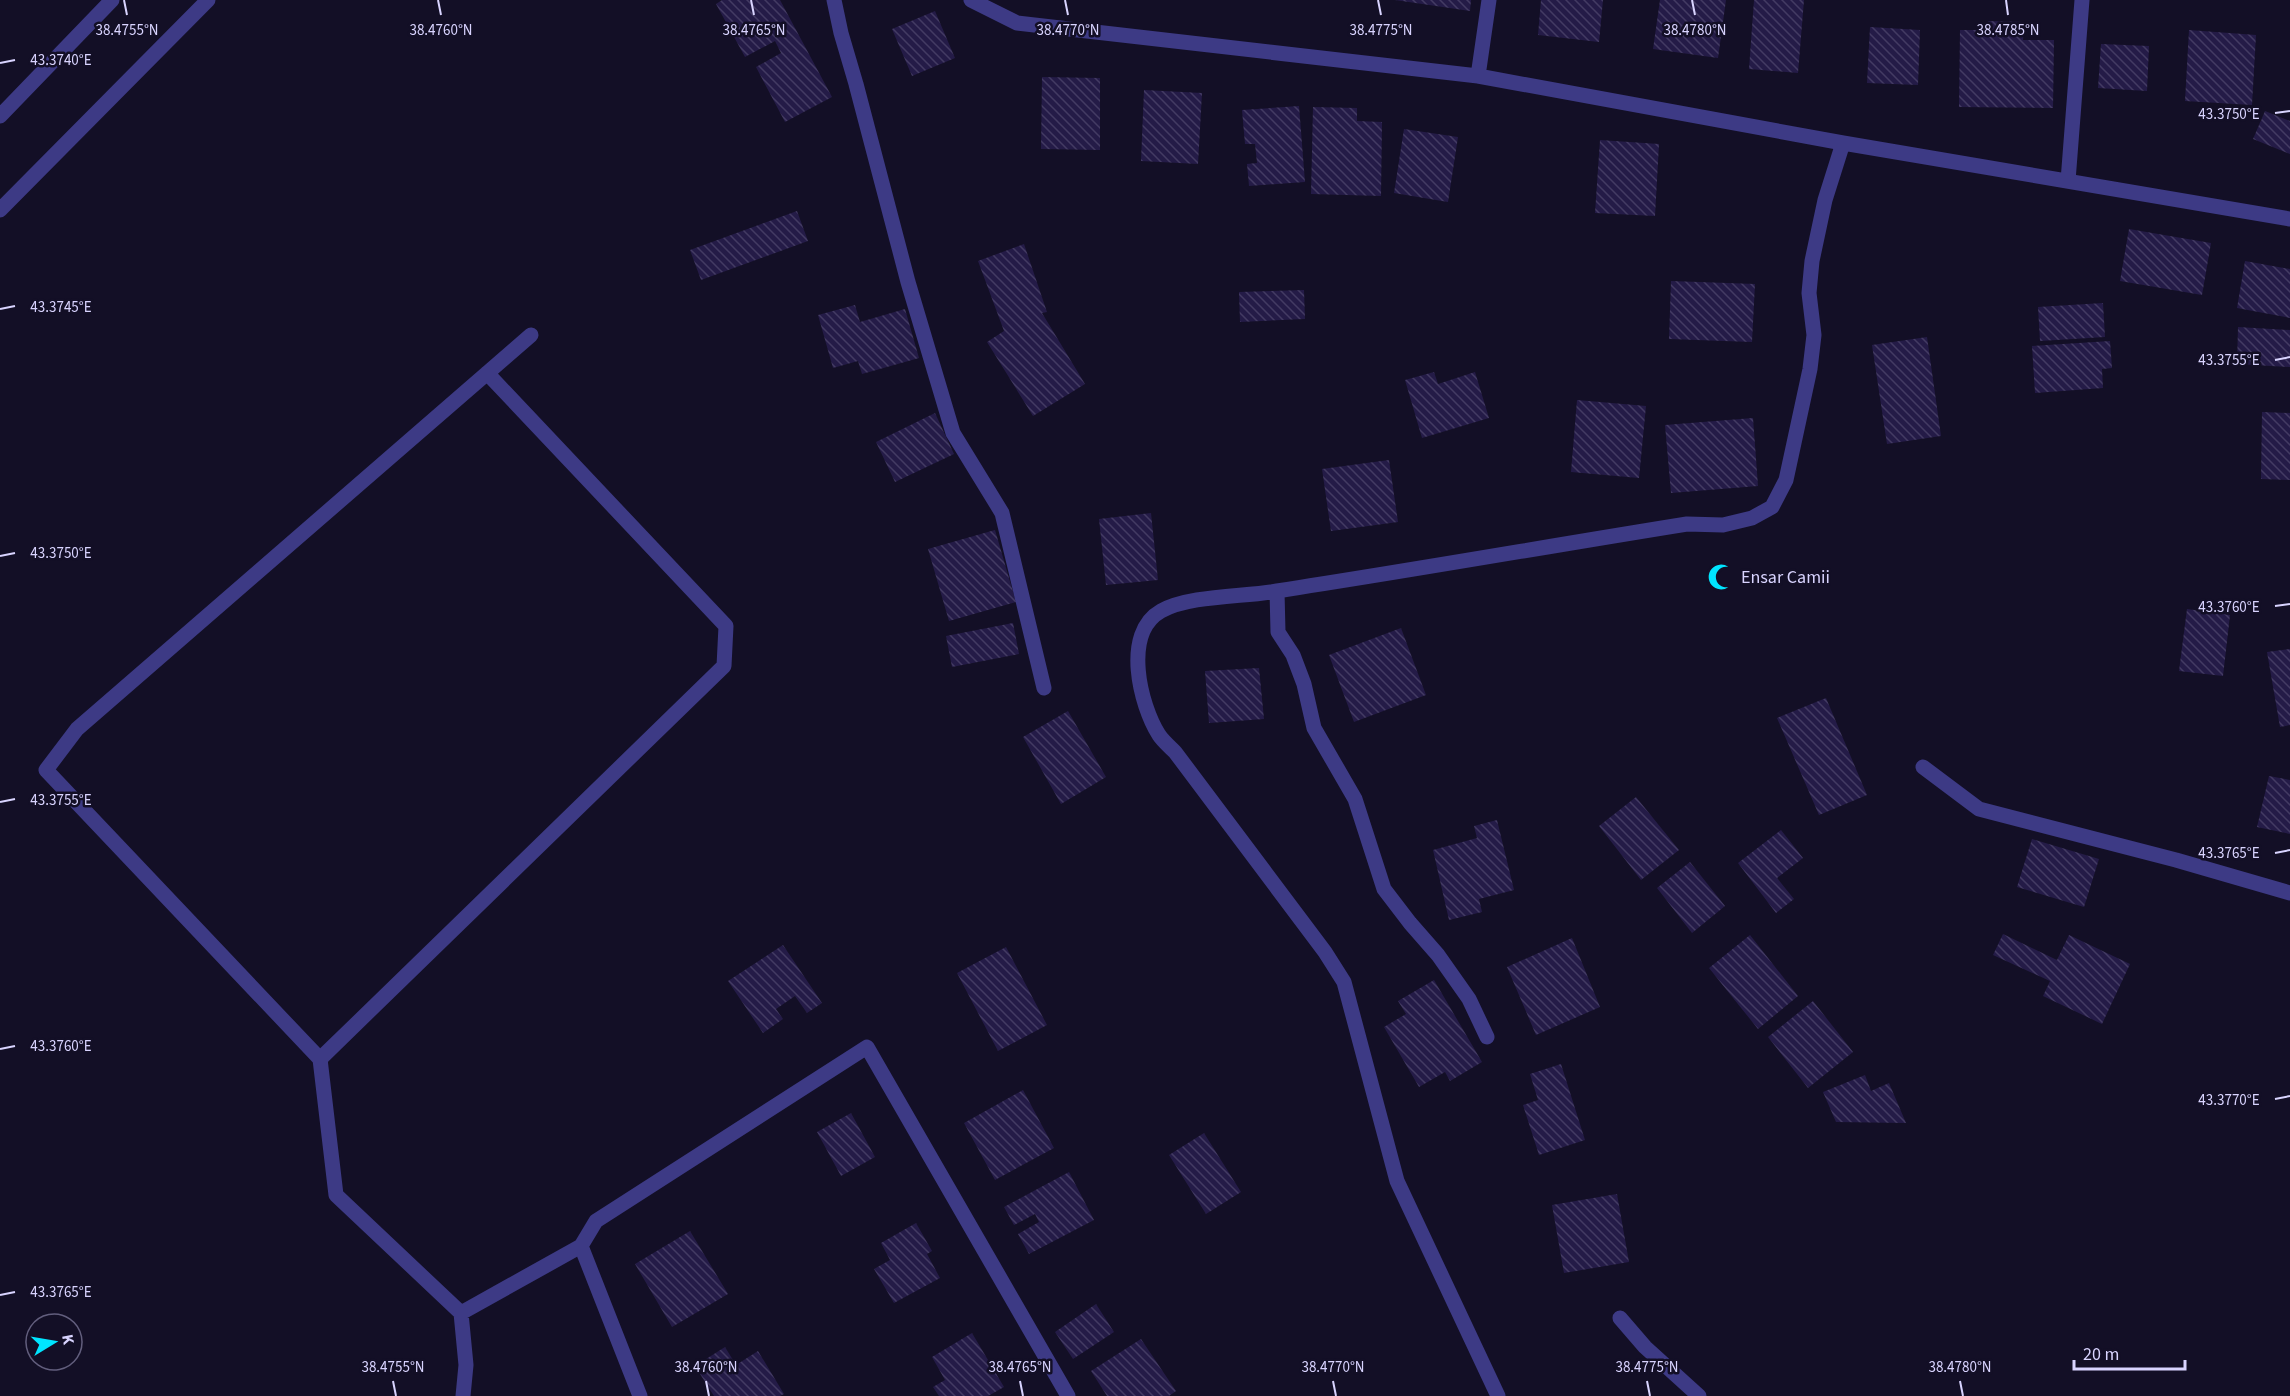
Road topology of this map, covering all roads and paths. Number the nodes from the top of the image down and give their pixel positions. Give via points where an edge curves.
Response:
1 (112, 0) edge
2 (208, 0) edge
3 (834, 0) edge
4 (971, 0) edge
5 (1489, 0) edge
6 (2082, 0) edge
7 (1478, 76) junction
8 (0, 116) edge
9 (1843, 143) junction
10 (2068, 181) junction
11 (0, 210) edge
12 (2290, 219) edge
13 (531, 335) dead end
14 (487, 373) junction
15 (1277, 591) junction
16 (1044, 688) dead end
17 (1923, 767) dead end
18 (2290, 893) edge
19 (1486, 1037) dead end
20 (320, 1059) junction
21 (581, 1246) junction
22 (461, 1313) junction
23 (1620, 1318) dead end
24 (463, 1396) edge
25 (640, 1396) edge
26 (1068, 1396) edge
27 (1498, 1396) edge
28 (1699, 1396) edge

1 - 8 street
2 - 11 street
3 - 16 street via 908,282 953,433 1002,513
4 - 7 street via 1017,23
5 - 7 street
6 - 10 street
7 - 9 street
9 - 10 street
9 - 15 street via 1812,261 1809,293 1814,335 1810,369 1786,480 1772,507 1752,518 1723,525 1687,524
10 - 12 street
13 - 14 street
14 - 20 street via 726,626 724,666
14 - 20 street via 77,729 46,770
15 - 19 street via 1278,632 1293,655 1314,728 1355,799 1384,889 1469,999
15 - 27 street via 1192,601 1161,611 1144,627 1139,642 1143,700 1160,736 1344,982 1397,1181
17 - 18 street via 1979,809
20 - 22 street via 336,1195
21 - 22 street
21 - 25 street
21 - 26 street via 596,1221 867,1047
22 - 24 street via 466,1365
23 - 28 street via 1645,1347

